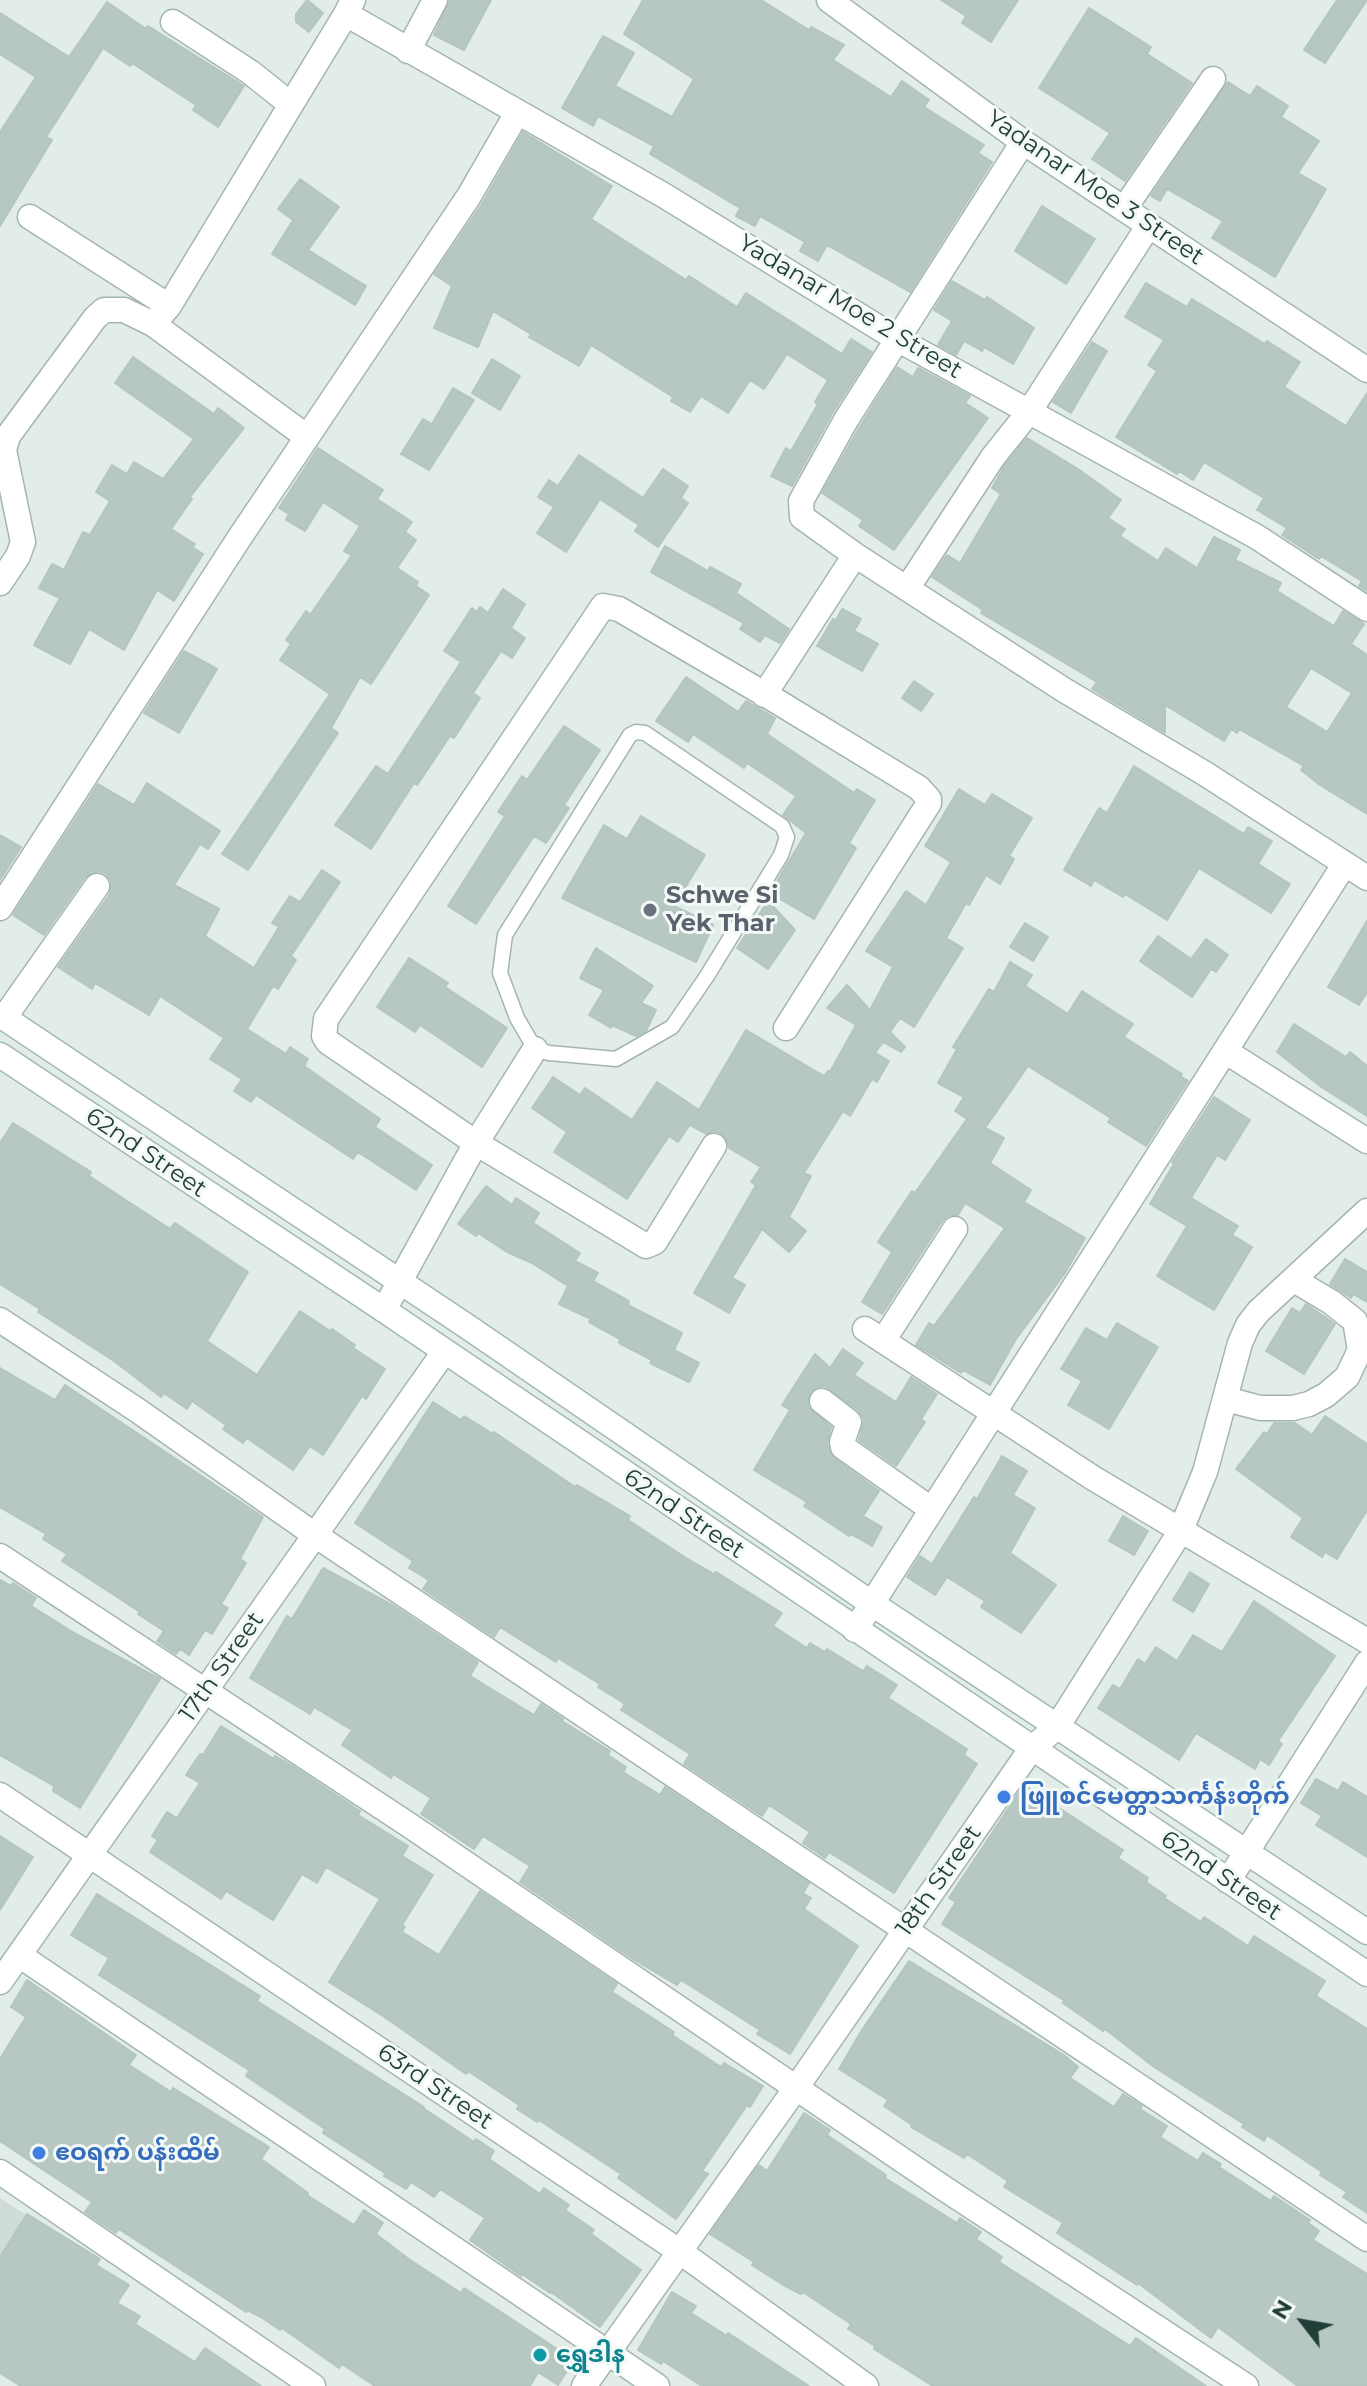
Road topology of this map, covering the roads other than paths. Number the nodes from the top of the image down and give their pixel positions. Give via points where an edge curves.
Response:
1 (435, 0) edge
2 (829, 0) edge
3 (350, 7) edge
4 (173, 22) dead end
5 (408, 51) junction
6 (1213, 79) dead end
7 (289, 103) junction
8 (517, 113) junction
9 (1023, 142) junction
10 (1124, 209) junction
11 (30, 217) dead end
12 (1149, 225) junction
13 (161, 315) junction
14 (897, 339) junction
15 (1367, 370) edge
16 (1029, 412) junction
17 (307, 437) junction
18 (8, 493) edge
19 (855, 555) junction
20 (0, 583) edge
21 (908, 587) junction
22 (1367, 609) edge
23 (764, 695) junction
24 (1344, 865) junction
25 (1367, 878) edge
26 (97, 886) dead end
27 (0, 908) edge
28 (2, 1017) edge
29 (786, 1028) dead end
30 (535, 1049) junction
31 (1225, 1051) junction
32 (0, 1055) edge
33 (1367, 1141) edge
34 (476, 1143) junction
35 (714, 1146) dead end
36 (1367, 1211) edge
37 (955, 1229) dead end
38 (1294, 1280) junction
39 (400, 1281) junction
40 (384, 1310) junction
41 (0, 1320) edge
42 (444, 1352) junction
43 (1357, 1383) edge
44 (1226, 1399) junction
45 (822, 1401) dead end
46 (992, 1414) junction
47 (931, 1509) junction
48 (1180, 1532) junction
49 (315, 1535) junction
50 (0, 1556) edge
51 (871, 1603) junction
52 (855, 1630) junction
53 (1367, 1641) edge
54 (1367, 1663) edge
55 (205, 1692) junction
56 (1057, 1727) junction
57 (1031, 1749) junction
58 (0, 1795) edge
59 (1247, 1851) junction
60 (90, 1854) junction
61 (1228, 1881) junction
62 (905, 1929) junction
63 (1367, 1932) edge
64 (19, 1955) junction
65 (1367, 1974) edge
66 (0, 1982) edge
67 (796, 2088) junction
68 (0, 2172) edge
69 (1367, 2239) edge
70 (679, 2251) junction
71 (608, 2351) junction
72 (313, 2386) edge
73 (584, 2386) edge
74 (657, 2386) edge
75 (866, 2386) edge
76 (1246, 2386) edge

1 - 5 street
2 - 9 street, Yadanar Moe 3 Street
3 - 5 street, Yadanar Moe 2 Street
3 - 7 street
4 - 7 street
5 - 8 street, Yadanar Moe 2 Street
6 - 10 street
7 - 13 street
8 - 14 street, Yadanar Moe 2 Street via 665,196
8 - 17 street via 469,196
9 - 10 street, Yadanar Moe 3 Street
9 - 14 street
10 - 12 street, Yadanar Moe 3 Street
11 - 13 street
12 - 15 street, Yadanar Moe 3 Street
12 - 16 street
13 - 17 street
13 - 18 street via 104,310 95,318 8,436
14 - 16 street, Yadanar Moe 2 Street
14 - 19 street via 801,501 802,517
16 - 21 street via 993,457
16 - 22 street, Yadanar Moe 2 Street via 1257,537
17 - 27 street
18 - 20 street via 23,542
19 - 21 street
19 - 23 street
21 - 24 street
23 - 29 street via 929,799
23 - 34 street via 619,609 603,606 326,1019 328,1042
24 - 25 street
24 - 31 street
26 - 28 street
28 - 39 street, 62nd Street
30 - 30 lane via 500,973 505,935 630,735 645,733 782,826 787,837 781,855 672,1027 616,1059
30 - 34 street
31 - 33 street
31 - 46 street
32 - 40 street, 62nd Street
34 - 35 street via 650,1246
34 - 39 street
36 - 38 street, 18th Street
37 - 46 street via 874,1335
38 - 43 street via 1355,1321 1360,1350
38 - 44 street, 18th Street via 1248,1325
39 - 40 street
39 - 51 street, 62nd Street
40 - 42 street, 62nd Street
41 - 49 street
42 - 49 street, 17th Street
42 - 52 street, 62nd Street
43 - 44 street via 1293,1408 1260,1408
44 - 48 street, 18th Street via 1205,1472
45 - 47 street via 849,1422 843,1447
46 - 47 street
46 - 48 street
47 - 51 street
48 - 53 street
48 - 56 street, 18th Street
49 - 55 street, 17th Street
49 - 62 street
50 - 55 street
51 - 52 street
51 - 56 street, 62nd Street
52 - 57 street, 62nd Street
54 - 59 street
55 - 60 street, 17th Street
55 - 67 street
56 - 57 street, 18th Street
56 - 59 street, 62nd Street
57 - 61 street, 62nd Street
57 - 62 street, 18th Street
58 - 60 street, 63rd Street
59 - 61 street
59 - 63 street, 62nd Street
60 - 64 street, 17th Street
60 - 70 street, 63rd Street
61 - 65 street, 62nd Street
62 - 67 street, 18th Street
62 - 69 street
64 - 66 street, 17th Street
64 - 71 street
67 - 70 street, 18th Street
67 - 76 street
68 - 72 street
70 - 71 street, 18th Street
70 - 75 street, 63rd Street
71 - 73 street, 18th Street
71 - 74 street

